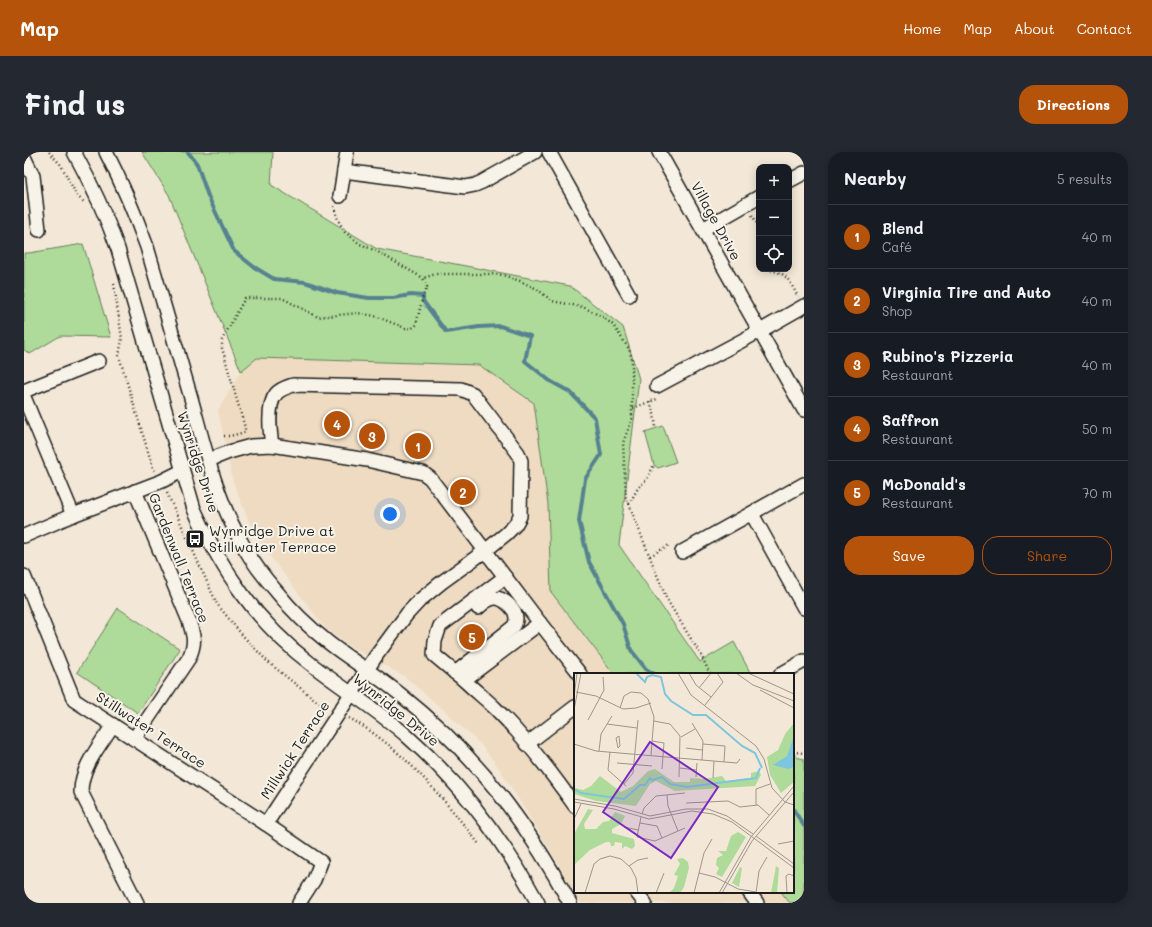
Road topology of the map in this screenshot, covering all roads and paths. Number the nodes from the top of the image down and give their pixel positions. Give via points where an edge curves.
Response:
1 (49, 152) edge
2 (74, 152) edge
3 (106, 152) edge
4 (347, 152) edge
5 (535, 152) edge
6 (550, 152) edge
7 (659, 152) edge
8 (24, 157) edge
9 (344, 171) junction
10 (804, 173) edge
11 (792, 179) edge
12 (336, 198) joint
13 (756, 199) edge
14 (88, 208) dead end
15 (703, 229) junction
16 (39, 230) dead end
17 (779, 272) edge
18 (112, 278) dead end
19 (423, 278) dead end
20 (629, 295) dead end
21 (804, 306) edge
22 (760, 331) junction
23 (120, 345) dead end
24 (99, 361) dead end
25 (24, 391) edge
26 (659, 392) joint
27 (24, 397) edge
28 (650, 402) junction
29 (633, 408) dead end
30 (804, 410) edge
31 (656, 428) dead end
32 (272, 445) junction
33 (208, 460) junction
34 (654, 465) dead end
35 (182, 471) junction
36 (804, 484) edge
37 (135, 491) junction
38 (628, 504) dead end
39 (752, 514) junction
40 (73, 515) junction
41 (24, 536) edge
42 (669, 545) dead end
43 (485, 551) junction
44 (682, 552) dead end
45 (650, 556) dead end
46 (24, 576) edge
47 (505, 577) junction
48 (804, 608) edge
49 (540, 623) junction
50 (435, 641) junction
51 (804, 661) edge
52 (367, 670) junction
53 (579, 673) edge
54 (783, 673) edge
55 (459, 677) junction
56 (351, 694) junction
57 (574, 707) edge
58 (113, 725) junction
59 (134, 739) junction
60 (524, 740) junction
61 (794, 752) edge
62 (804, 753) edge
63 (574, 805) edge
64 (266, 824) junction
65 (637, 893) edge
66 (750, 893) edge
67 (137, 903) edge
68 (299, 903) edge
69 (538, 903) edge
70 (570, 903) edge
71 (644, 903) edge
72 (757, 903) edge

1 - 14 path via 61,165 77,196
2 - 35 street, Wynridge Drive via 95,191 118,249
3 - 33 street, Wynridge Drive via 119,176 147,247
4 - 9 street
5 - 9 street via 482,182 465,187
6 - 20 street
7 - 15 street, Village Drive
8 - 16 street via 33,176
9 - 12 street
10 - 11 street
12 - 19 path via 338,220 345,232 360,244
13 - 15 street
15 - 22 street, Village Drive
17 - 21 path via 790,282
18 - 23 path via 122,338
21 - 22 street
22 - 26 street
22 - 30 street, Village Drive
24 - 25 street
26 - 28 path
27 - 40 street
28 - 29 path
28 - 31 path
32 - 33 street via 251,446
32 - 43 street via 367,460 423,473 430,478
32 - 43 street, Millwick Terrace via 272,403 276,394 293,385 461,389 473,394 518,453 521,461 520,516 506,534
33 - 52 street, Wynridge Drive via 238,536 257,567 312,629
34 - 38 path
35 - 37 street
35 - 56 street, Wynridge Drive via 194,509 208,540 242,595 272,630 296,652
36 - 39 street
37 - 40 street
37 - 59 street, Gardenwall Terrace via 189,621 194,648
39 - 44 street
39 - 48 street
40 - 41 street
42 - 45 path
43 - 47 street
43 - 52 street, Millwick Terrace via 442,582 406,614
46 - 58 street, Stillwater Terrace via 74,700
47 - 49 street
47 - 50 street via 440,626
49 - 53 street
49 - 55 street
50 - 55 street via 434,655
50 - 55 street via 487,601 502,598 507,602 515,615 516,623
51 - 54 street
52 - 56 street, Millwick Terrace
52 - 70 street, Wynridge Drive via 426,716 481,771 531,835
55 - 60 street via 495,708
56 - 64 street, Millwick Terrace
56 - 69 street, Wynridge Drive via 407,736 462,792 510,854
57 - 60 street
58 - 59 street, Stillwater Terrace
58 - 67 street via 89,763 81,782 81,792
59 - 64 street, Stillwater Terrace
60 - 63 street
61 - 62 path
64 - 68 street, Stillwater Terrace via 321,862 314,880
65 - 71 street
66 - 72 street

